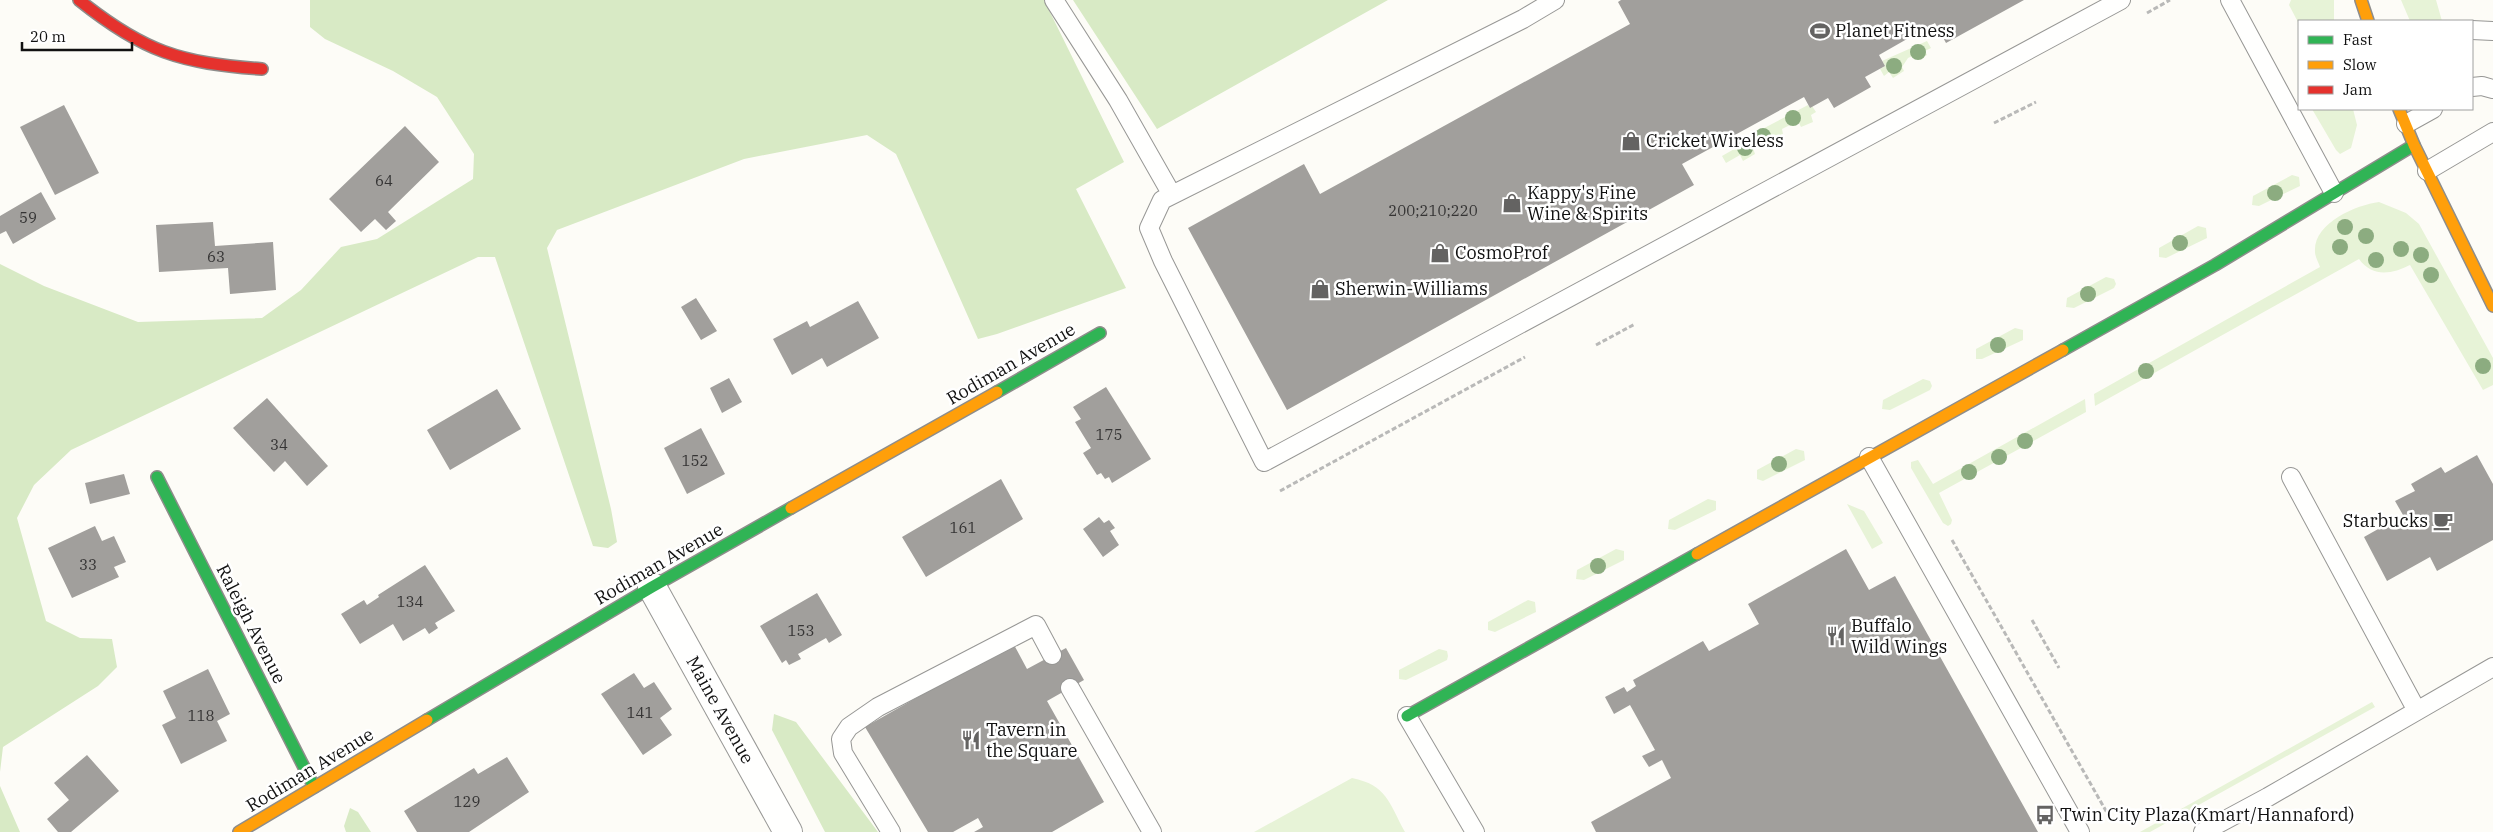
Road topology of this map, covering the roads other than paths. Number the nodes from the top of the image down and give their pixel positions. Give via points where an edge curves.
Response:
1 (79, 0) edge
2 (1054, 0) edge
3 (1556, 0) edge
4 (2121, 0) edge
5 (2230, 0) edge
6 (2361, 0) edge
7 (2368, 20) edge
8 (2473, 30) edge
9 (2493, 31) edge
10 (262, 69) dead end
11 (2473, 88) edge
12 (2493, 90) edge
13 (2429, 110) edge
14 (2403, 116) edge
15 (2493, 132) edge
16 (2414, 145) junction
17 (2427, 171) junction
18 (2334, 193) junction
19 (1172, 195) junction
20 (2493, 306) edge
21 (1100, 333) dead end
22 (1870, 457) junction
23 (157, 477) dead end
24 (2290, 477) dead end
25 (652, 587) junction
26 (1052, 655) dead end
27 (2493, 667) edge
28 (1070, 688) dead end
29 (2417, 711) junction
30 (1407, 716) joint
31 (314, 788) junction
32 (239, 832) edge
33 (788, 832) edge
34 (891, 832) edge
35 (1152, 832) edge
36 (1475, 832) edge
37 (2080, 832) edge
38 (2203, 832) edge

1 - 10 street via 128,37 162,54 199,63
2 - 19 lane via 1118,100
3 - 19 lane
4 - 19 lane via 1264,462 1149,228 1162,200
5 - 18 lane
6 - 7 street
8 - 9 lane
11 - 12 lane via 2482,86
13 - 14 lane
14 - 16 street
15 - 17 lane
16 - 17 street
16 - 18 street
17 - 20 street
18 - 22 street via 2215,264
21 - 25 street, Rodiman Avenue
22 - 30 street
22 - 37 lane
23 - 31 street, Raleigh Avenue
24 - 29 lane
25 - 31 street, Rodiman Avenue
25 - 33 street, Maine Avenue
26 - 34 lane via 1036,625 878,707 849,727 841,739 843,754
27 - 29 lane
28 - 35 lane
29 - 38 lane
30 - 36 lane
31 - 32 street, Rodiman Avenue

